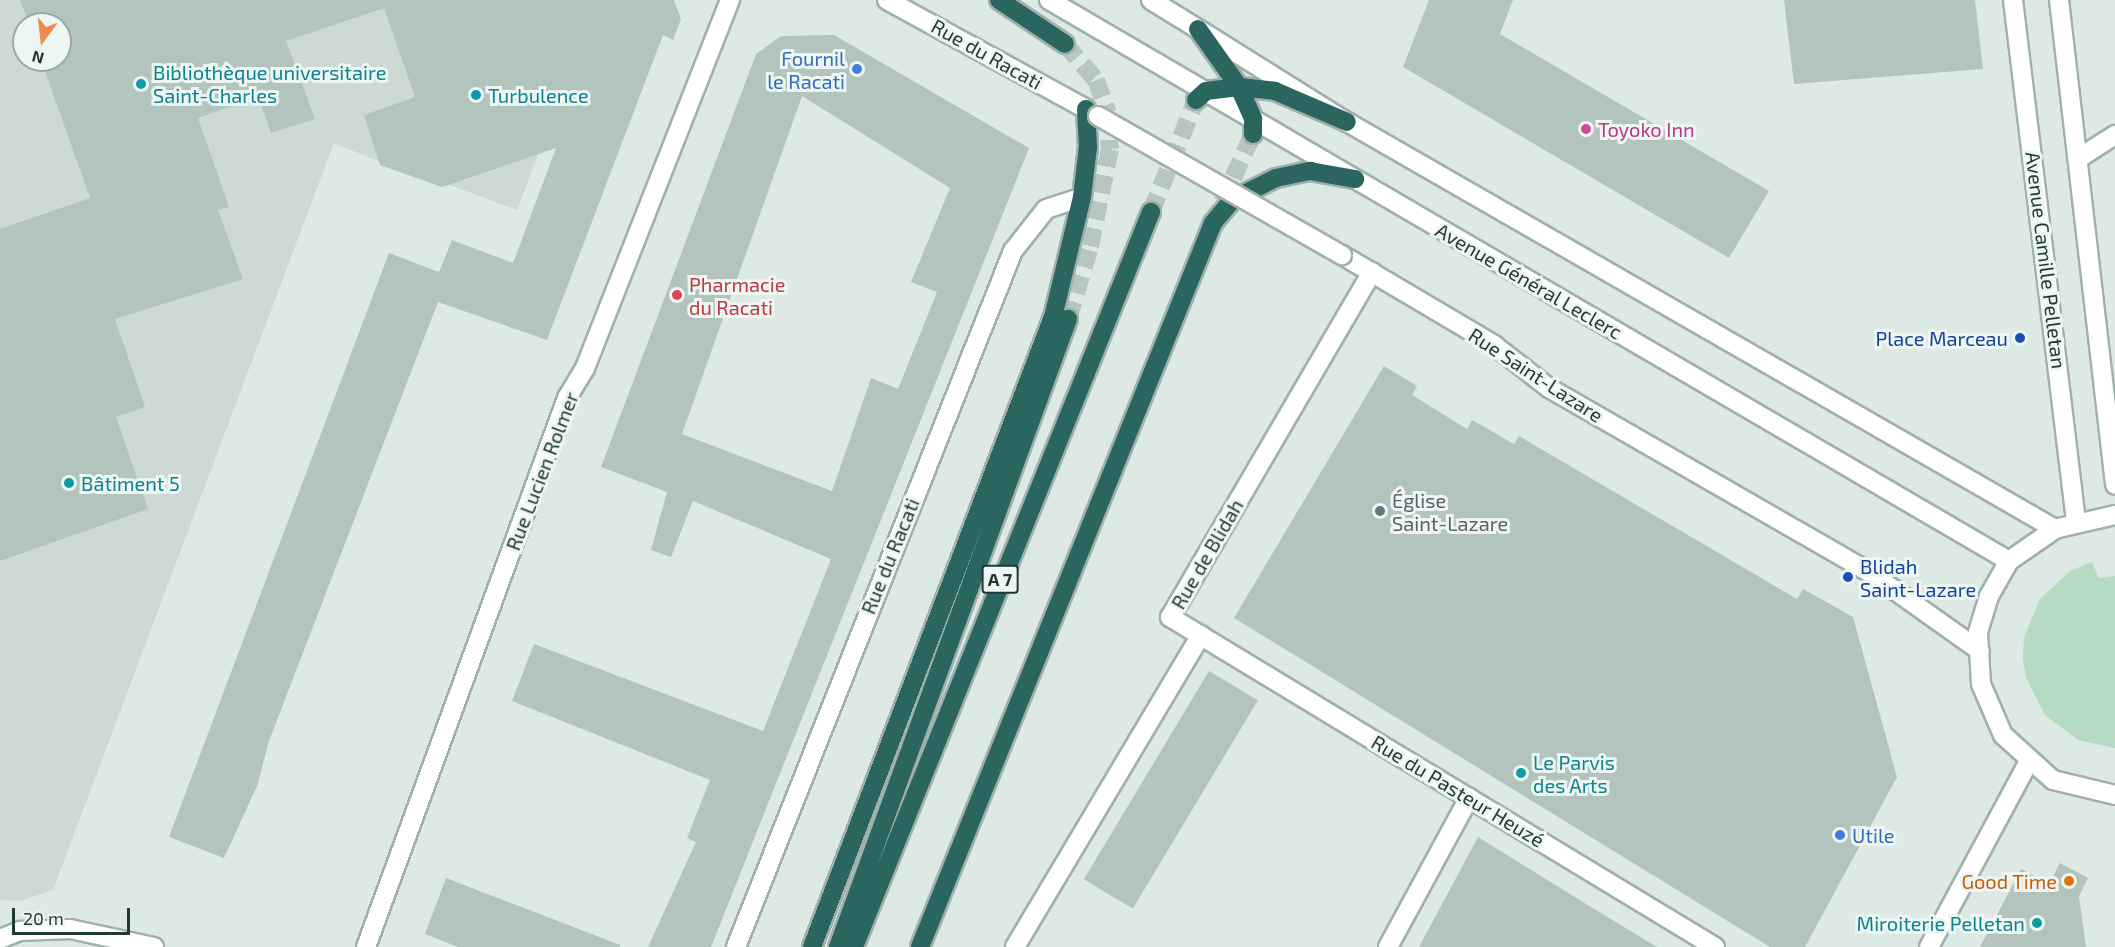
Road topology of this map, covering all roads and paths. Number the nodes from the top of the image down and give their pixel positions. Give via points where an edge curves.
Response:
1 (729, 0) edge
2 (887, 0) edge
3 (999, 0) edge
4 (1049, 0) edge
5 (1151, 0) edge
6 (2013, 0) edge
7 (2059, 0) edge
8 (1198, 29) junction
9 (1065, 44) tunnel mouth
10 (1239, 87) junction
11 (1201, 95) junction
12 (1092, 113) junction
13 (1347, 122) junction
14 (1253, 126) junction
15 (2115, 135) edge
16 (2079, 158) junction
17 (1354, 179) junction
18 (1082, 197) junction
19 (1151, 212) tunnel mouth
20 (1372, 272) junction
21 (1068, 319) tunnel mouth
22 (2115, 485) edge
23 (2115, 515) edge
24 (2076, 521) junction
25 (2055, 529) junction
26 (2009, 561) junction
27 (1201, 635) junction
28 (1980, 651) junction
29 (2028, 763) junction
30 (2115, 795) edge
31 (1469, 798) junction
32 (0, 939) edge
33 (813, 943) edge
34 (154, 947) edge
35 (366, 947) edge
36 (736, 947) edge
37 (838, 947) edge
38 (854, 947) edge
39 (920, 947) edge
40 (1016, 947) edge
41 (1388, 947) edge
42 (1715, 947) edge
43 (1929, 947) edge

1 - 35 street, Rue Lucien Rolmer via 585,368 567,398
2 - 12 street, Rue du Racati
3 - 9 highway
4 - 11 street, Avenue Général Leclerc
5 - 8 street
6 - 24 street, Avenue Camille Pelletan
7 - 16 street
8 - 10 highway
8 - 13 street
10 - 11 highway
10 - 13 highway via 1275,92
10 - 14 highway
11 - 14 street, Avenue Général Leclerc
12 - 18 highway
12 - 20 street, Rue Saint-Lazare, bridge
13 - 25 street
14 - 17 street, Avenue Général Leclerc
15 - 16 street
16 - 22 street
17 - 26 street, Avenue Général Leclerc
17 - 39 highway via 1310,171 1276,178 1232,200 1213,223
18 - 33 highway via 1053,317
18 - 36 street, Rue du Racati via 1046,209 1013,251
19 - 38 highway, A 7
20 - 27 street, Rue de Blidah via 1170,617
20 - 28 street, Rue Saint-Lazare via 1494,345 1549,388 1869,573
21 - 37 highway
23 - 24 street
24 - 25 street
25 - 26 street
26 - 28 street via 1989,597 1978,633
27 - 31 street, Rue du Pasteur Heuzé
27 - 40 street, Rue de Blidah
28 - 29 street via 1981,684 1990,715
29 - 30 street via 2081,790
29 - 43 street
31 - 41 street
31 - 42 street, Rue du Pasteur Heuzé
32 - 34 street via 20,931 70,929

